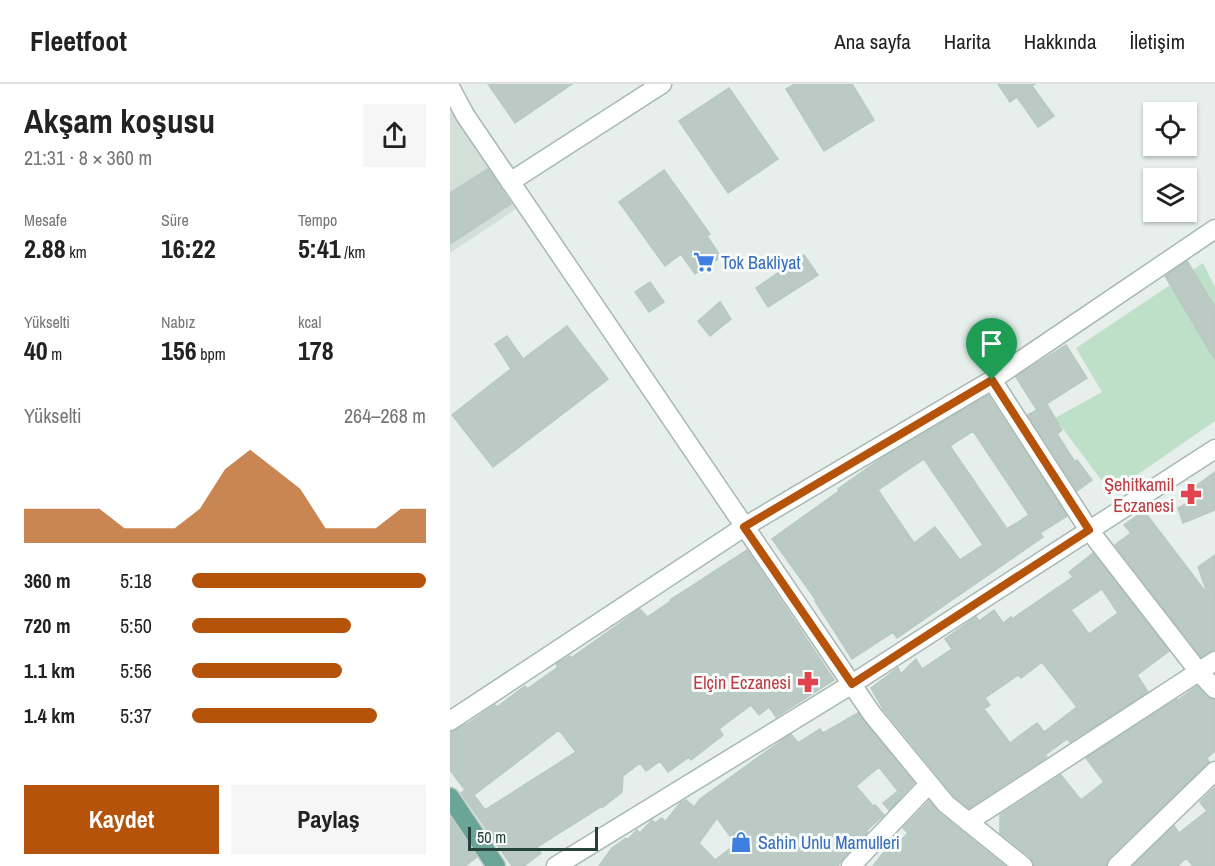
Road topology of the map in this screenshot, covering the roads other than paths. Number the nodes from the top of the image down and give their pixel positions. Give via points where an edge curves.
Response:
1 (662, 84) edge
2 (450, 87) edge
3 (510, 182) junction
4 (1215, 229) edge
5 (992, 380) junction
6 (1215, 449) edge
7 (744, 527) junction
8 (1089, 530) junction
9 (1215, 662) edge
10 (1199, 672) junction
11 (852, 684) junction
12 (1215, 689) edge
13 (450, 721) edge
14 (1215, 771) edge
15 (929, 784) junction
16 (450, 797) edge
17 (968, 822) junction
18 (490, 864) edge
19 (556, 866) edge
20 (851, 866) edge
21 (1023, 866) edge
22 (1117, 866) edge

1 - 3 street
2 - 3 street
3 - 7 street
4 - 5 street
5 - 7 street
5 - 8 street
6 - 8 street
7 - 11 street
7 - 13 street
8 - 10 street
8 - 11 street
9 - 10 street
10 - 12 street
10 - 17 street
11 - 15 street
11 - 19 street
14 - 22 street
15 - 17 street
15 - 20 street
16 - 18 main road
17 - 21 street

